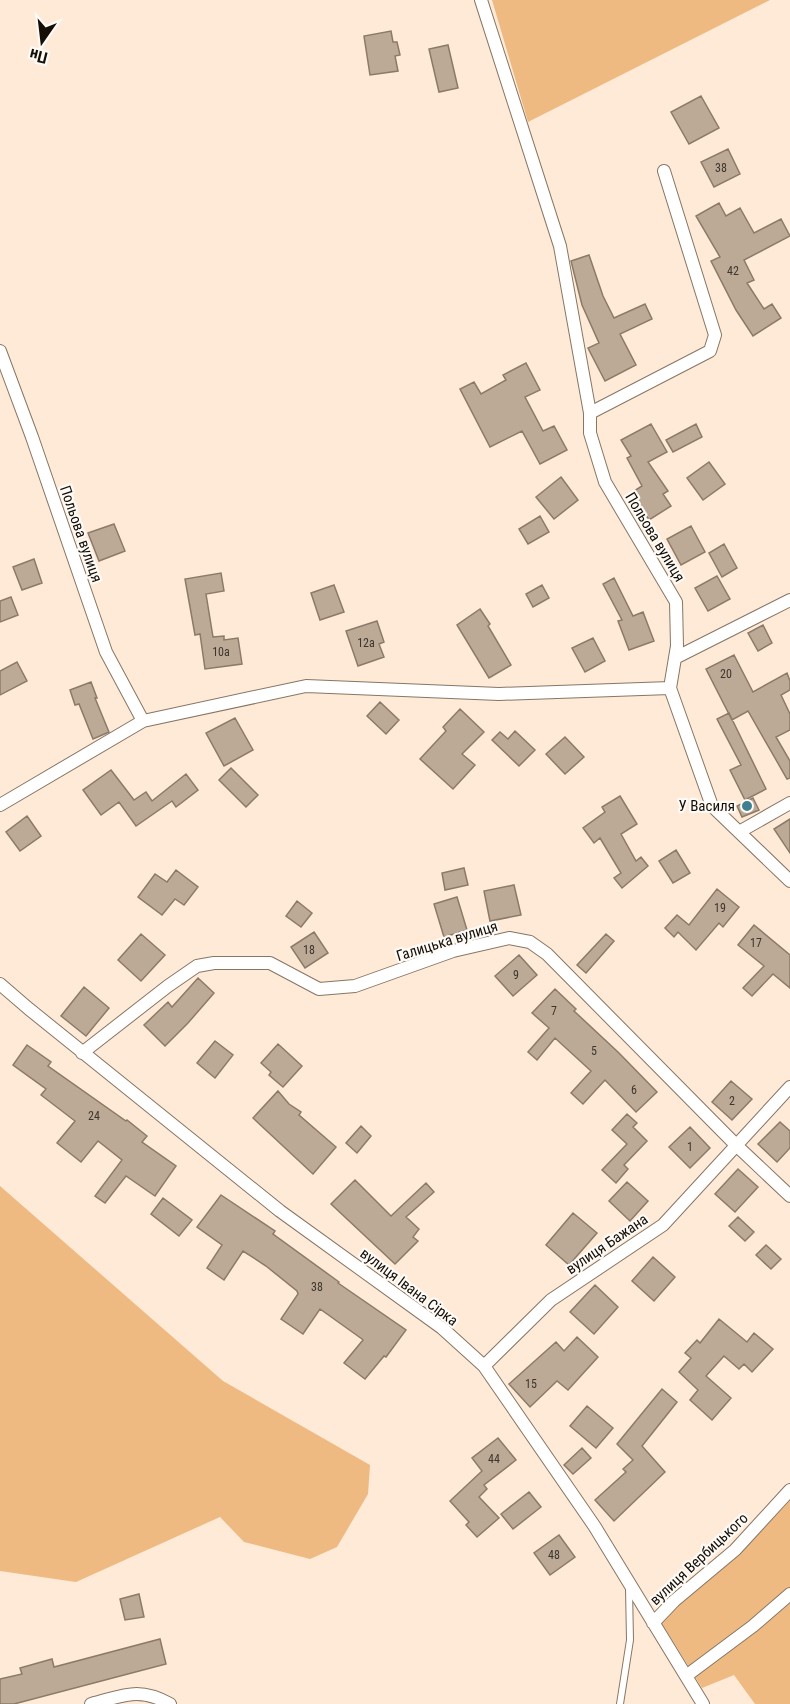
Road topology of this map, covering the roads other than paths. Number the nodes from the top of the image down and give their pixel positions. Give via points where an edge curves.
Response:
1 (481, 0) edge
2 (664, 171) dead end
3 (0, 351) edge
4 (590, 413) junction
5 (790, 600) edge
6 (675, 658) junction
7 (670, 688) junction
8 (143, 721) junction
9 (790, 803) edge
10 (0, 805) edge
11 (739, 832) junction
12 (790, 881) edge
13 (0, 984) edge
14 (82, 1053) junction
15 (790, 1087) edge
16 (736, 1145) junction
17 (790, 1197) edge
18 (484, 1366) junction
19 (790, 1490) edge
20 (629, 1583) junction
21 (790, 1594) edge
22 (653, 1623) junction
23 (686, 1676) junction
24 (91, 1704) edge
25 (170, 1704) edge
26 (620, 1704) edge
27 (703, 1704) edge

1 - 4 street, Польова вулиця via 560,246
2 - 4 street via 715,335 710,351
3 - 8 street, Польова вулиця via 106,652
4 - 6 street, Польова вулиця via 590,433 605,482 676,602
5 - 6 street
6 - 7 street, Польова вулиця
7 - 8 street via 500,694 306,686
7 - 11 street via 712,806
8 - 10 street
9 - 11 street
11 - 12 street
13 - 14 street, вулиця Івана Сірка
14 - 16 street, Галицька вулиця via 197,966 270,963 319,989 336,989 355,986 453,951 509,938 530,942 547,954
14 - 18 street, вулиця Івана Сірка via 280,1211 442,1328
15 - 16 street, вулиця Бажана
16 - 17 street, Галицька вулиця
16 - 18 street, вулиця Бажана via 663,1226 551,1300
18 - 20 street, вулиця Івана Сірка
19 - 22 street, вулиця Вербицького via 735,1550
20 - 22 street, вулиця Івана Сірка
20 - 26 lane via 630,1640
21 - 23 street
22 - 23 street, вулиця Івана Сірка
23 - 27 street, вулиця Івана Сірка
24 - 25 street via 137,1692

